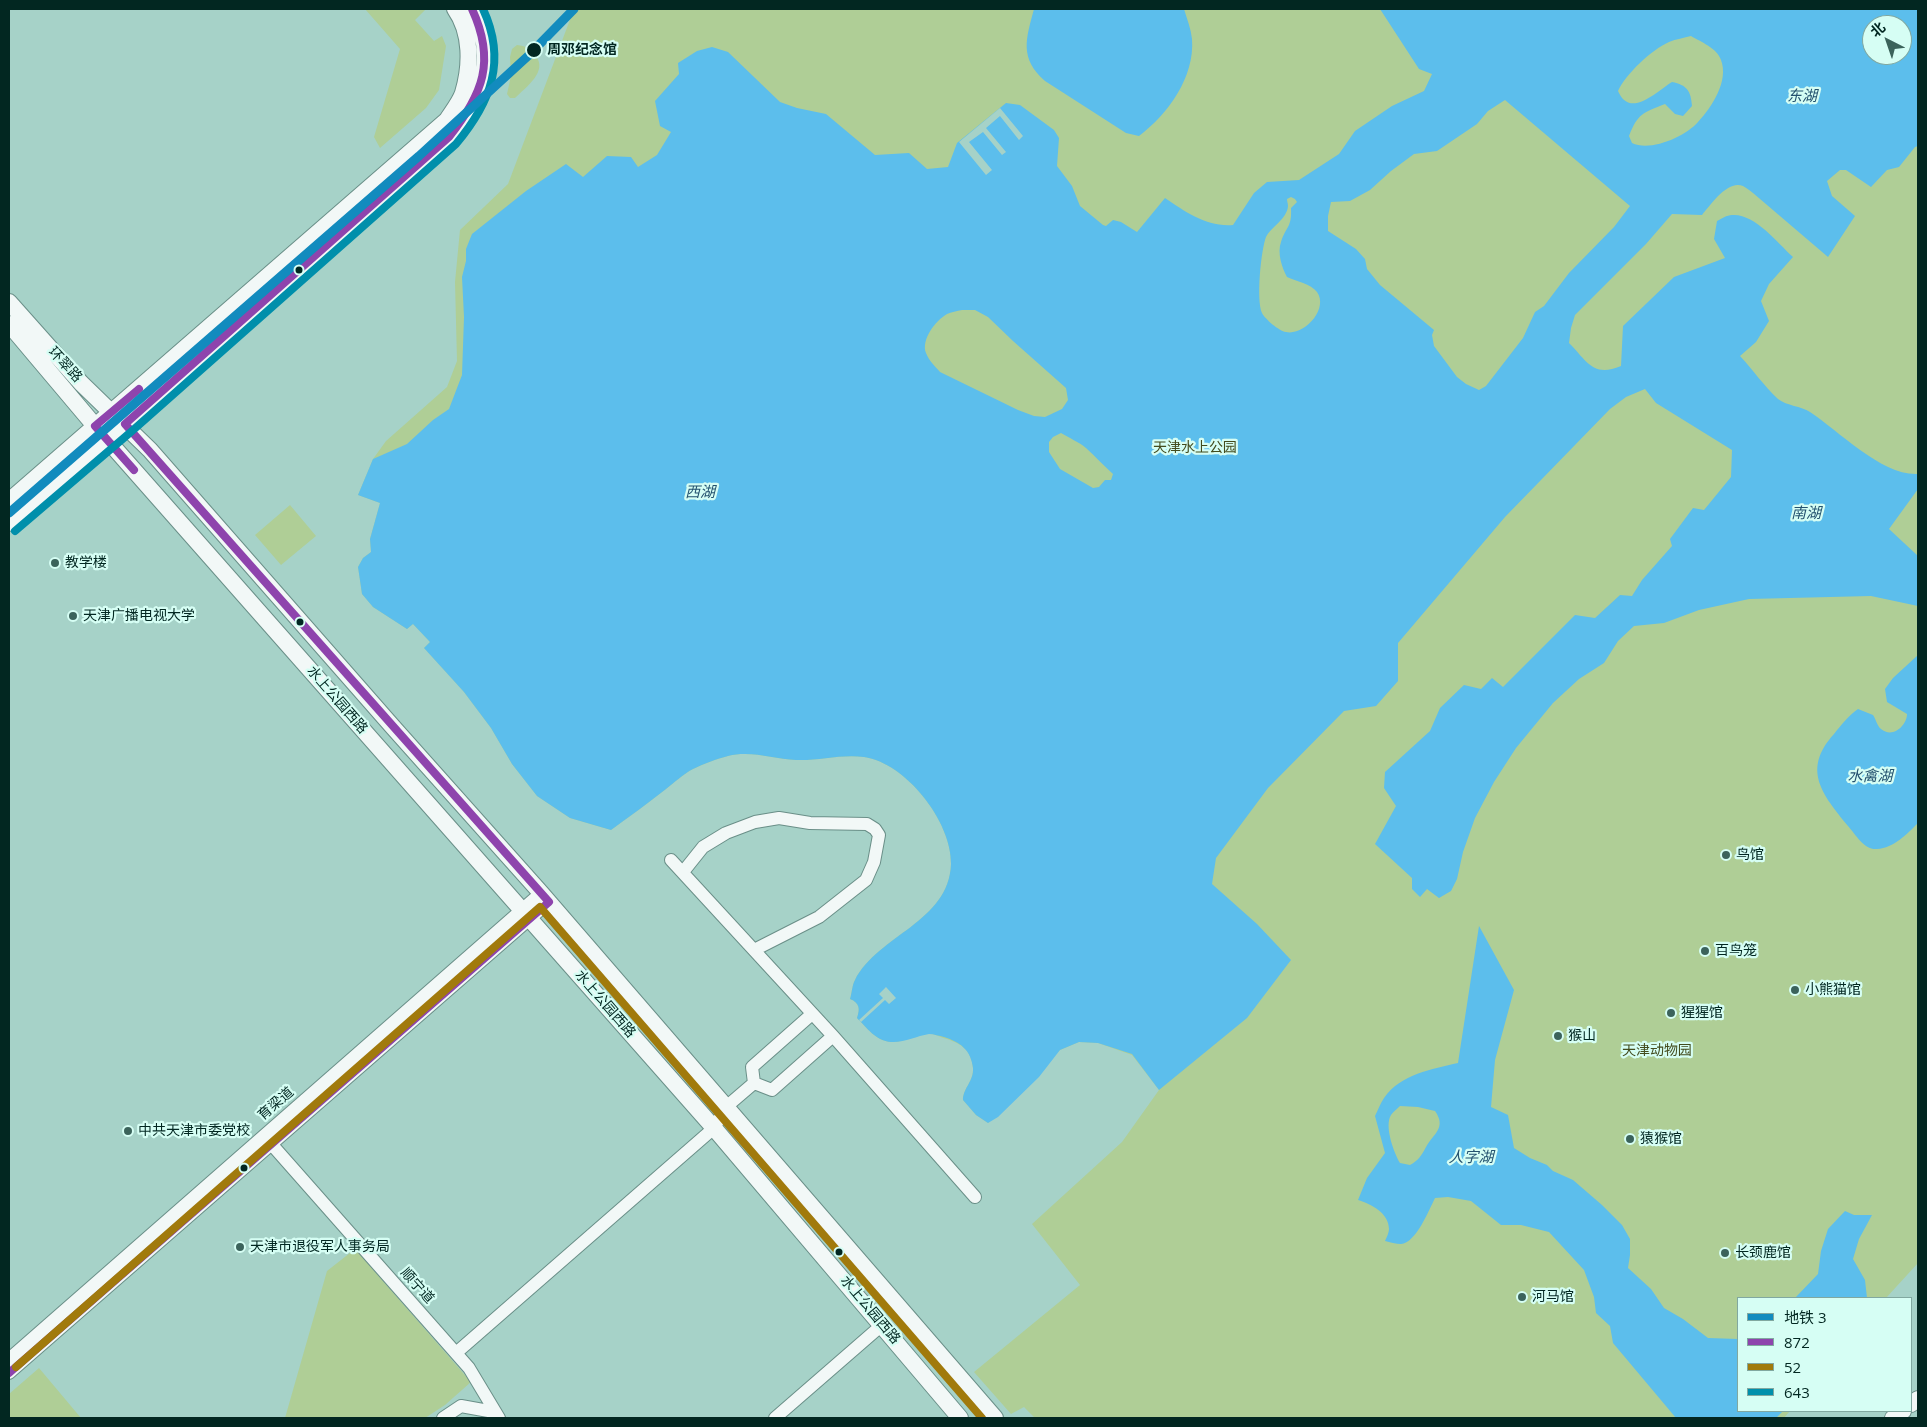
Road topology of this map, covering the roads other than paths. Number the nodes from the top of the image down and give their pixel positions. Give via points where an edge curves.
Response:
1 (456, 9) edge
2 (472, 9) edge
3 (9, 302) edge
4 (9, 324) edge
5 (111, 413) junction
6 (125, 424) junction
7 (95, 426) junction
8 (107, 439) junction
9 (9, 501) edge
10 (9, 523) edge
11 (671, 860) dead end
12 (683, 872) junction
13 (545, 897) junction
14 (526, 914) junction
15 (754, 950) junction
16 (812, 1014) junction
17 (833, 1036) junction
18 (754, 1083) junction
19 (726, 1107) junction
20 (714, 1128) junction
21 (267, 1139) junction
22 (975, 1197) dead end
23 (882, 1325) junction
24 (456, 1353) junction
25 (9, 1359) edge
26 (9, 1373) edge
27 (497, 1415) edge
28 (443, 1418) edge
29 (774, 1418) edge
30 (960, 1418) edge
31 (995, 1418) edge

1 - 5 main road via 465,29 469,67 462,94 447,120
2 - 6 main road via 483,31 484,65 473,106 460,125
3 - 5 main road, 环翠路
4 - 7 main road, 环翠路
5 - 6 main road, 环翠路
5 - 7 main road
6 - 8 main road
6 - 13 main road, 水上公园西路
7 - 8 main road, 水上公园西路
7 - 9 main road
8 - 10 main road
8 - 14 main road, 水上公园西路
11 - 12 street
12 - 15 street
12 - 15 street via 703,847 726,832 755,822 779,818 810,823 867,824 875,829 879,835 874,862 866,880 819,917
13 - 14 street
13 - 19 main road, 水上公园西路
14 - 20 main road, 水上公园西路
14 - 21 street
15 - 16 street
16 - 17 street
16 - 18 street via 752,1066
17 - 18 street via 772,1090
17 - 22 street
18 - 19 street
19 - 20 street
19 - 31 main road, 水上公园西路
20 - 23 main road, 水上公园西路
20 - 24 street
21 - 24 street, 顺宁道
21 - 25 street, 育梁道
21 - 26 street
23 - 29 street
23 - 30 main road, 水上公园西路
24 - 27 street, 顺宁道 via 469,1368
27 - 28 street via 461,1406

